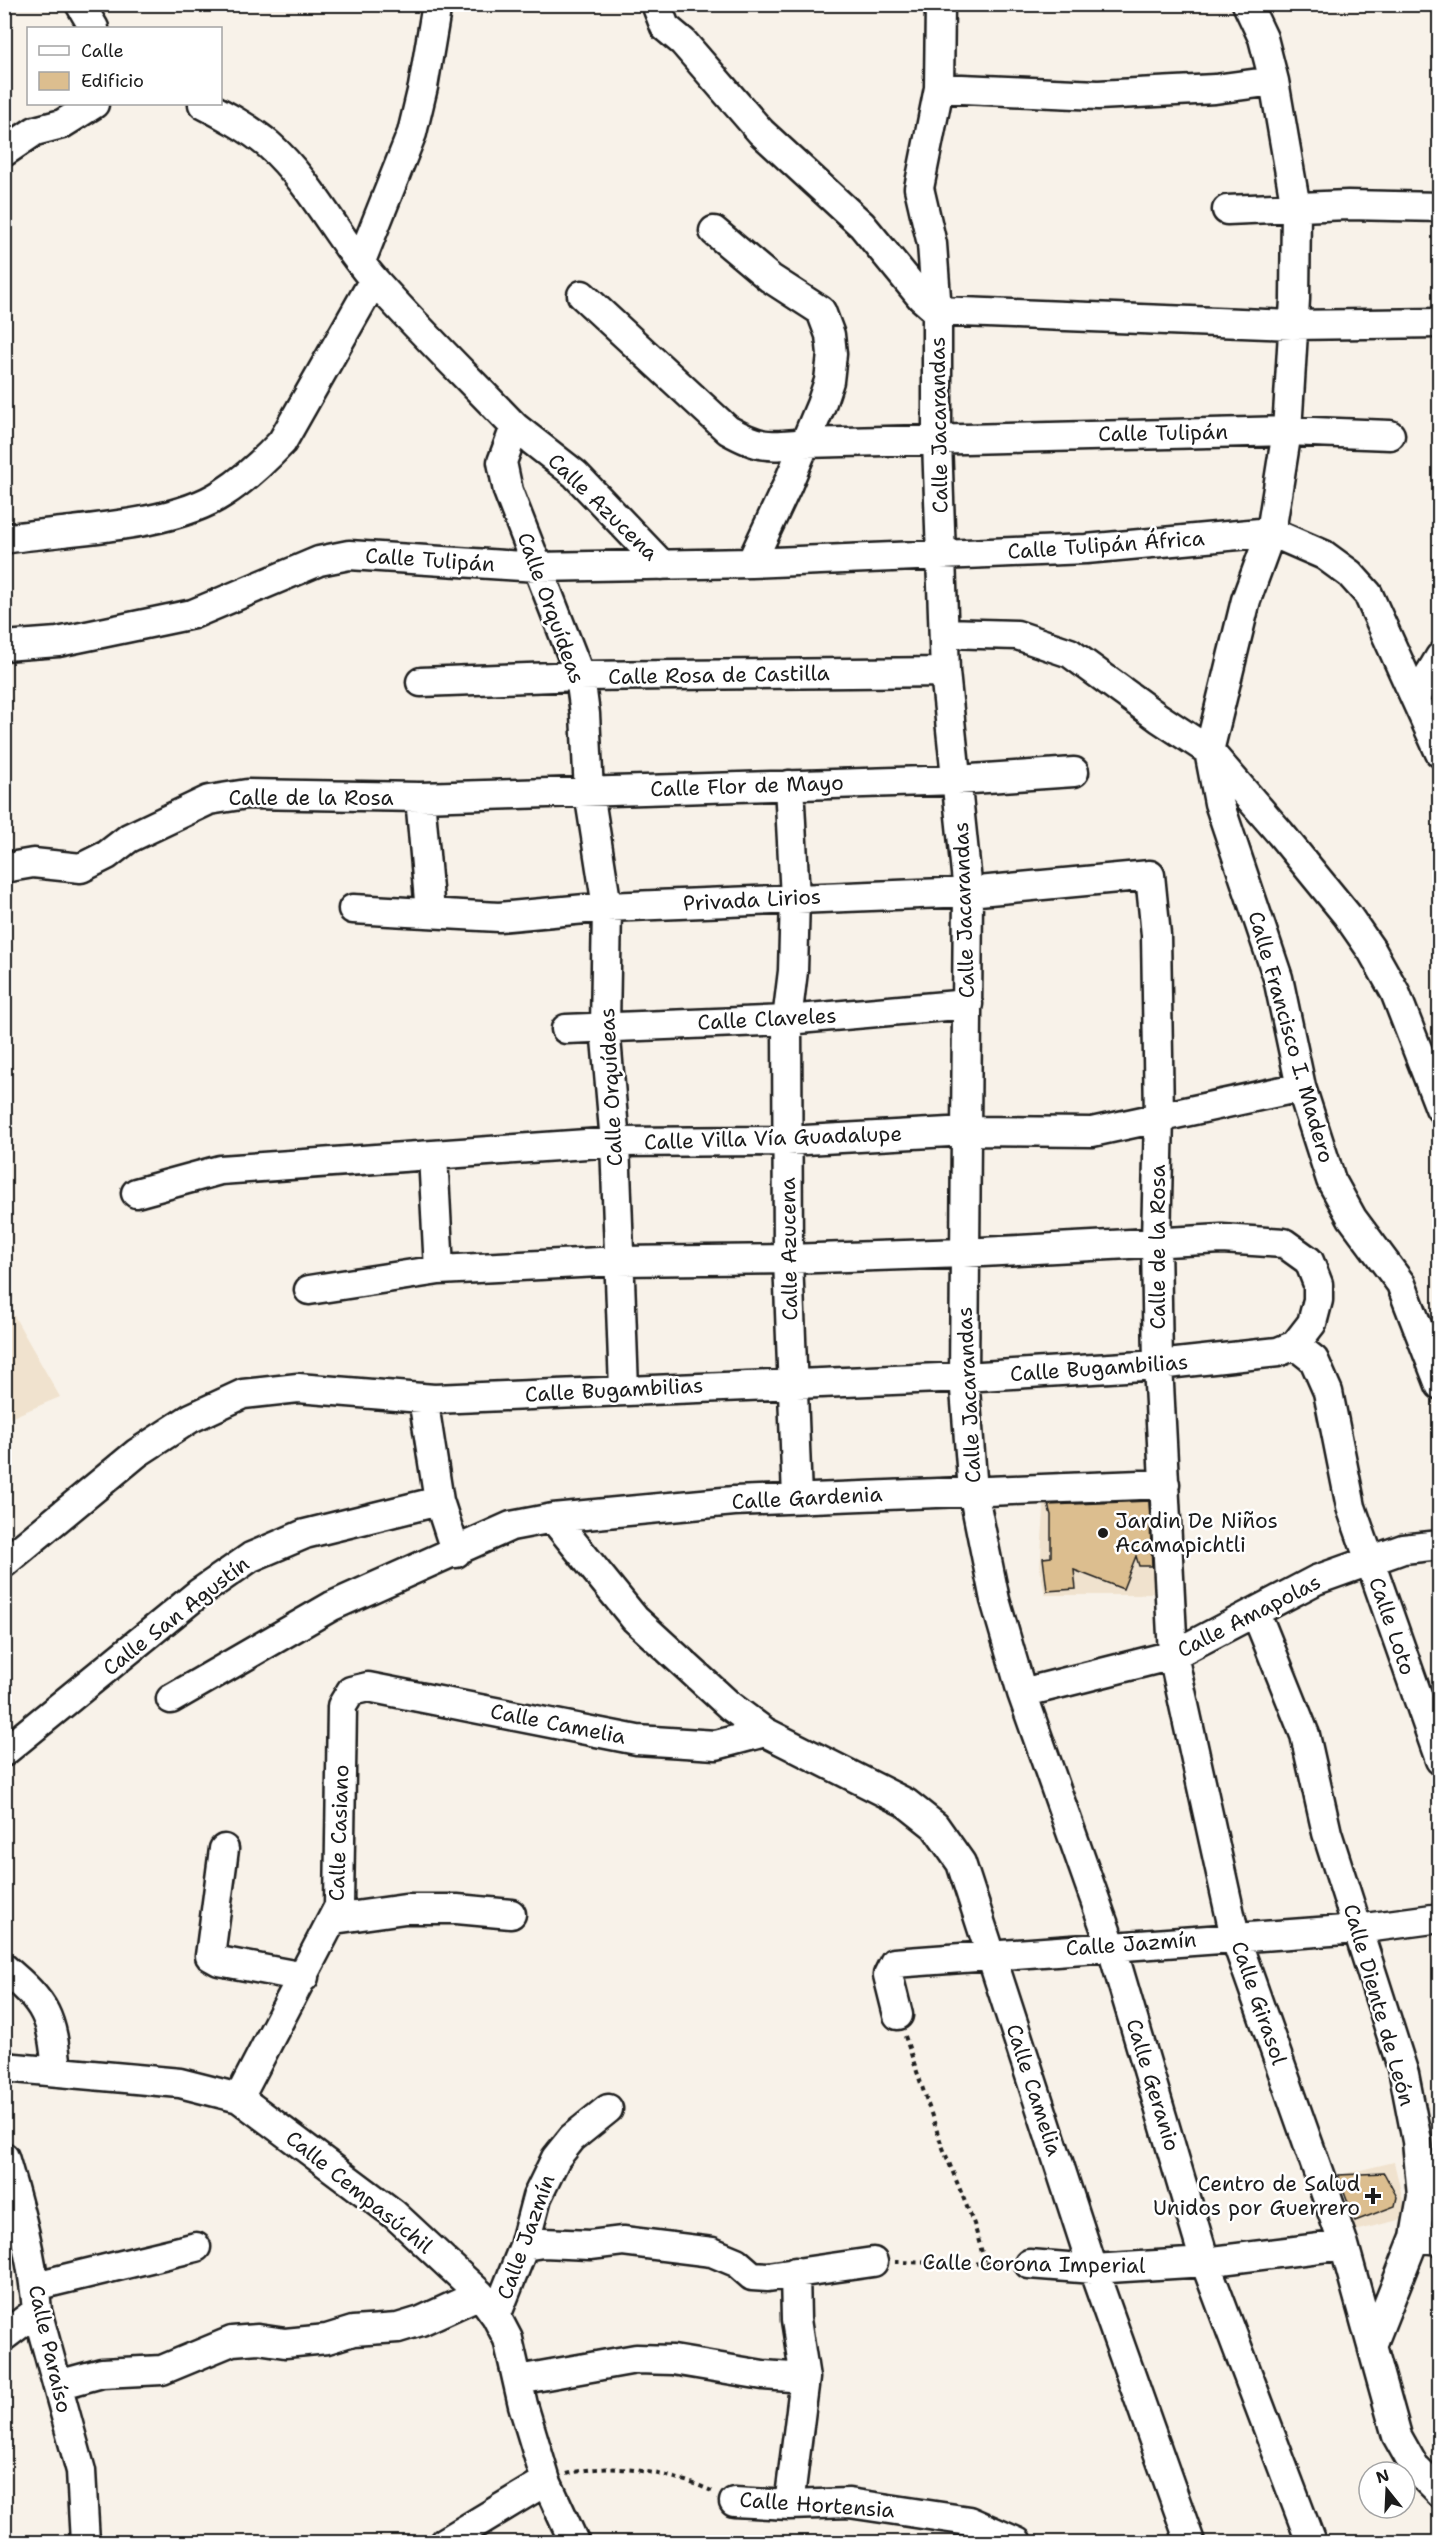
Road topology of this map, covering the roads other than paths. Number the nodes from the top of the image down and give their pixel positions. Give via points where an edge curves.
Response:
1 (80, 4) edge
2 (437, 4) edge
3 (656, 4) edge
4 (940, 4) edge
5 (1247, 4) edge
6 (93, 27) edge
7 (1274, 81) junction
8 (939, 88) junction
9 (92, 105) edge
10 (205, 105) edge
11 (4, 152) edge
12 (1440, 207) edge
13 (1296, 208) junction
14 (1227, 210) dead end
15 (714, 231) dead end
16 (368, 270) junction
17 (582, 295) dead end
18 (937, 311) junction
19 (1440, 323) edge
20 (1292, 325) junction
21 (515, 427) junction
22 (1287, 430) junction
23 (1390, 435) dead end
24 (937, 441) junction
25 (804, 443) junction
26 (1271, 532) junction
27 (4, 539) edge
28 (942, 555) junction
29 (751, 563) junction
30 (662, 565) junction
31 (538, 567) junction
32 (944, 633) junction
33 (4, 646) edge
34 (1440, 657) edge
35 (945, 672) junction
36 (579, 676) junction
37 (421, 682) dead end
38 (1425, 701) edge
39 (1209, 752) junction
40 (1440, 753) edge
41 (1074, 772) dead end
42 (957, 780) junction
43 (789, 785) junction
44 (589, 792) junction
45 (420, 797) junction
46 (4, 868) edge
47 (1150, 875) joint
48 (968, 892) junction
49 (795, 898) junction
50 (607, 907) junction
51 (353, 909) dead end
52 (430, 912) junction
53 (968, 1004) junction
54 (787, 1020) junction
55 (605, 1027) junction
56 (566, 1029) dead end
57 (1301, 1087) junction
58 (1439, 1108) edge
59 (1159, 1116) junction
60 (967, 1131) junction
61 (787, 1141) junction
62 (615, 1142) junction
63 (433, 1155) junction
64 (136, 1193) dead end
65 (1156, 1241) junction
66 (963, 1253) junction
67 (788, 1259) junction
68 (619, 1261) junction
69 (439, 1270) junction
70 (309, 1290) dead end
71 (1286, 1348) junction
72 (1158, 1365) junction
73 (964, 1377) junction
74 (794, 1382) junction
75 (1440, 1385) edge
76 (624, 1389) junction
77 (423, 1398) junction
78 (1166, 1484) junction
79 (974, 1491) junction
80 (797, 1498) junction
81 (439, 1501) junction
82 (553, 1518) junction
83 (1440, 1545) edge
84 (456, 1553) junction
85 (1370, 1560) junction
86 (4, 1563) edge
87 (1256, 1613) junction
88 (1173, 1655) junction
89 (351, 1691) joint
90 (1022, 1694) junction
91 (171, 1699) dead end
92 (765, 1732) junction
93 (4, 1752) edge
94 (1440, 1760) edge
95 (224, 1849) dead end
96 (511, 1914) dead end
97 (1440, 1918) edge
98 (334, 1919) junction
99 (1358, 1929) junction
100 (1235, 1937) junction
101 (1111, 1946) junction
102 (989, 1954) junction
103 (4, 1968) edge
104 (303, 1977) junction
105 (898, 2015) road end
106 (4, 2067) edge
107 (57, 2071) junction
108 (238, 2098) junction
109 (608, 2109) dead end
110 (4, 2157) edge
111 (1431, 2195) edge
112 (11, 2207) edge
113 (1427, 2239) edge
114 (1344, 2245) junction
115 (524, 2246) junction
116 (196, 2247) dead end
117 (873, 2262) road end
118 (1205, 2262) junction
119 (1029, 2265) road end
120 (1093, 2269) junction
121 (795, 2272) junction
122 (36, 2299) junction
123 (488, 2305) junction
124 (4, 2336) edge
125 (1373, 2343) junction
126 (805, 2378) junction
127 (518, 2380) junction
128 (57, 2385) junction
129 (546, 2481) junction
130 (1440, 2493) edge
131 (734, 2502) road end
132 (789, 2505) junction
133 (85, 2542) edge
134 (445, 2542) edge
135 (574, 2542) edge
136 (1017, 2542) edge
137 (1190, 2542) edge
138 (1311, 2542) edge

1 - 6 street
2 - 16 street via 412,133
3 - 18 street via 665,27 691,50 761,132 862,225
4 - 8 street, Calle Jacarandas
5 - 7 street, Calle Francisco I. Madero via 1263,38
7 - 8 street via 1215,89 1098,95
7 - 13 street, Calle Francisco I. Madero
8 - 18 street, Calle Jacarandas via 919,188 932,244
9 - 11 street via 62,124 34,131
10 - 16 street via 270,146
12 - 13 street
13 - 14 street
13 - 20 street, Calle Francisco I. Madero
15 - 25 street via 770,278 821,311 827,321 832,354 829,381
16 - 21 street
16 - 27 street via 282,442 261,465 222,495 180,512 130,523
17 - 25 street, Calle Tulipán via 728,430 753,444 771,447
18 - 20 street
18 - 24 street, Calle Jacarandas
19 - 20 street
20 - 22 street, Calle Francisco I. Madero
21 - 30 street, Calle Azucena via 575,474
21 - 31 street, Calle Orquídeas via 502,462 508,491
22 - 23 street, Calle Tulipán
22 - 24 street, Calle Tulipán
22 - 26 street, Calle Francisco I. Madero
24 - 25 street, Calle Tulipán
24 - 28 street, Calle Jacarandas
25 - 29 street
26 - 28 street, Calle Tulipán África via 1086,549
26 - 38 street via 1324,555 1350,574 1368,594
26 - 39 street, Calle Francisco I. Madero via 1246,600
28 - 29 street, Calle Tulipán
28 - 32 street, Calle Jacarandas
29 - 30 street, Calle Tulipán
30 - 31 street, Calle Tulipán
31 - 33 street, Calle Tulipán via 349,555 319,561 193,614 58,642
31 - 36 street, Calle Orquídeas
32 - 35 street, Calle Jacarandas
32 - 39 street via 1017,635 1070,652
34 - 38 street
35 - 36 street, Calle Rosa de Castilla
35 - 42 street, Calle Jacarandas
36 - 37 street, Calle Rosa de Castilla
36 - 44 street, Calle Orquídeas
38 - 40 street
39 - 57 street, Calle Francisco I. Madero via 1219,803 1278,978
39 - 58 street via 1280,833 1372,951 1395,992
41 - 42 street, Calle Flor de Mayo
42 - 43 street, Calle Flor de Mayo
42 - 48 street, Calle Jacarandas
43 - 44 street, Calle Flor de Mayo
43 - 49 street, Calle Azucena
44 - 45 street, Calle Flor de Mayo
44 - 50 street, Calle Orquídeas
45 - 46 street, Calle de la Rosa via 247,794 209,800 129,838 81,868 33,863
45 - 52 street
47 - 48 street, Privada Lirios
47 - 59 street, Calle de la Rosa via 1156,935
48 - 49 street, Privada Lirios
48 - 53 street, Calle Jacarandas
49 - 50 street, Privada Lirios
49 - 54 street, Calle Azucena
50 - 52 street, Privada Lirios via 499,917
50 - 55 street, Calle Orquídeas
51 - 52 street, Privada Lirios
53 - 54 street, Calle Claveles
53 - 60 street, Calle Jacarandas
54 - 55 street, Calle Claveles
54 - 61 street, Calle Azucena
55 - 56 street, Calle Claveles
55 - 62 street, Calle Orquídeas
57 - 59 street, Calle Villa Vía Guadalupe
57 - 75 street, Calle Francisco I. Madero via 1331,1180 1352,1218 1401,1284
59 - 60 street, Calle Villa Vía Guadalupe via 1092,1132
59 - 65 street, Calle de la Rosa
60 - 61 street, Calle Villa Vía Guadalupe
60 - 66 street, Calle Jacarandas
61 - 62 street, Calle Villa Vía Guadalupe
61 - 67 street, Calle Azucena
62 - 63 street, Calle Villa Vía Guadalupe
62 - 68 street, Calle Orquídeas
63 - 64 street, Calle Villa Vía Guadalupe via 220,1170
63 - 69 street
65 - 66 street
65 - 71 street via 1222,1239 1284,1244 1309,1261 1318,1284 1312,1323
65 - 72 street, Calle de la Rosa
66 - 67 street
66 - 73 street, Calle Jacarandas
67 - 68 street
67 - 74 street, Calle Azucena
68 - 69 street
68 - 76 street, Calle Orquídeas
69 - 70 street
71 - 72 street, Calle Bugambilias
71 - 85 street via 1314,1360 1328,1392 1351,1508
72 - 73 street, Calle Bugambilias
72 - 78 street, Calle de la Rosa
73 - 74 street, Calle Bugambilias
73 - 79 street, Calle Jacarandas
74 - 76 street, Calle Bugambilias
74 - 80 street, Calle Azucena
76 - 77 street, Calle Bugambilias
77 - 81 street
77 - 86 street, Calle Bugambilias via 298,1388 243,1394 191,1418 137,1453
78 - 79 street, Calle Gardenia
78 - 88 street, Calle de la Rosa
79 - 80 street, Calle Gardenia
79 - 90 street, Calle Jacarandas via 995,1600
80 - 82 street, Calle Gardenia
81 - 84 street
81 - 93 street, Calle San Agustín via 305,1534 251,1557 200,1593
82 - 84 street, Calle Gardenia via 512,1526
82 - 92 street, Calle Camelia via 635,1619 730,1706
83 - 85 street, Calle Amapolas via 1403,1549
84 - 91 street, Calle Gardenia via 332,1606
85 - 87 street, Calle Amapolas via 1316,1580
85 - 94 street, Calle Loto
87 - 88 street, Calle Amapolas
87 - 99 street, Calle Diente de León via 1305,1735 1327,1833
88 - 90 street, Calle Amapolas
88 - 100 street, Calle Girasol
89 - 92 street, Calle Camelia via 368,1687 637,1740 716,1745
89 - 98 street, Calle Casiano via 342,1706 339,1906
90 - 101 street, Calle Geranio
92 - 102 street, Calle Camelia via 906,1803 935,1826 961,1863
95 - 104 street via 210,1956
96 - 98 street via 405,1908
97 - 99 street, Calle Jazmín
98 - 104 street, Calle Casiano
99 - 100 street, Calle Jazmín
99 - 111 street, Calle Diente de León via 1404,2074
100 - 101 street, Calle Jazmín
100 - 114 street, Calle Girasol
101 - 102 street, Calle Jazmín
101 - 118 street, Calle Geranio
102 - 105 street, Calle Jazmín via 894,1963 888,1975
102 - 120 street, Calle Camelia
103 - 107 street via 30,1990 48,2015
104 - 108 street, Calle Casiano
106 - 107 street, Calle Cempasúchil
107 - 108 street, Calle Cempasúchil via 180,2083
108 - 123 street, Calle Cempasúchil via 394,2214
109 - 115 street, Calle Jazmín via 572,2138 556,2158 537,2197
110 - 112 street, Calle Paraíso
111 - 113 street, Calle Diente de León
112 - 122 street, Calle Paraíso
113 - 125 street, Calle Diente de León
114 - 118 street, Calle Corona Imperial
114 - 125 street, Calle Girasol
115 - 121 street via 623,2241 712,2252 736,2262 752,2276
115 - 123 street, Calle Jazmín
116 - 122 street
117 - 121 street
118 - 120 street, Calle Corona Imperial
118 - 138 street, Calle Geranio
119 - 120 street, Calle Corona Imperial
120 - 137 street, Calle Camelia
121 - 126 street via 796,2320
122 - 124 street
122 - 128 street, Calle Paraíso
123 - 127 street, Calle Cempasúchil via 508,2339
123 - 128 street via 398,2328 353,2331 327,2339 285,2343 232,2341 162,2370 102,2373
125 - 130 street via 1397,2436 1415,2468
126 - 127 street via 673,2360 636,2359
126 - 132 street
127 - 129 street, Calle Cempasúchil
128 - 133 street, Calle Paraíso via 81,2471
129 - 134 street
129 - 135 street, Calle Cempasúchil
131 - 132 street, Calle Hortensia
132 - 136 street, Calle Hortensia via 849,2503 969,2521

